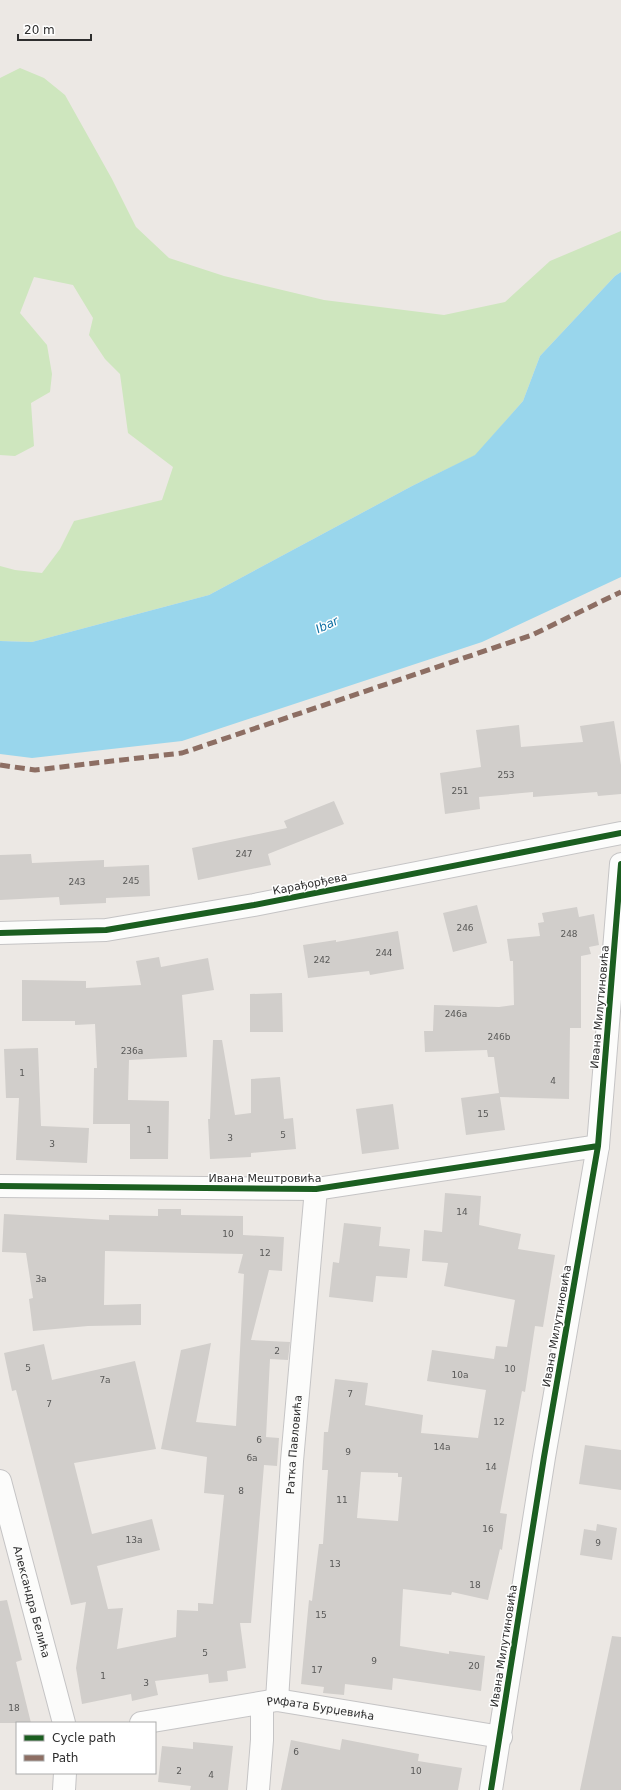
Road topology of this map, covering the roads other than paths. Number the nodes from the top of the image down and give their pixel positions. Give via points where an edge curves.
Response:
1 (621, 833) edge
2 (621, 864) edge
3 (0, 933) edge
4 (598, 1146) junction
5 (0, 1186) edge
6 (316, 1189) junction
7 (0, 1481) edge
8 (270, 1702) junction
9 (64, 1722) edge
10 (147, 1722) edge
11 (501, 1737) junction
12 (65, 1774) edge
13 (64, 1790) edge
14 (258, 1790) edge
15 (491, 1790) edge

1 - 3 street, Карађорђева via 254,905 106,930
2 - 4 street, Ивана Милутиновића
4 - 6 street, Ивана Мештровића
4 - 11 street, Ивана Милутиновића via 544,1457
5 - 6 street, Ивана Мештровића
6 - 8 street, Ратка Павловића
7 - 9 street, Александра Белића
8 - 10 street, Рифата Бурџевића
8 - 11 street, Рифата Бурџевића
8 - 14 street, Ратка Павловића via 262,1740
11 - 15 street, Ивана Милутиновића
12 - 13 street

